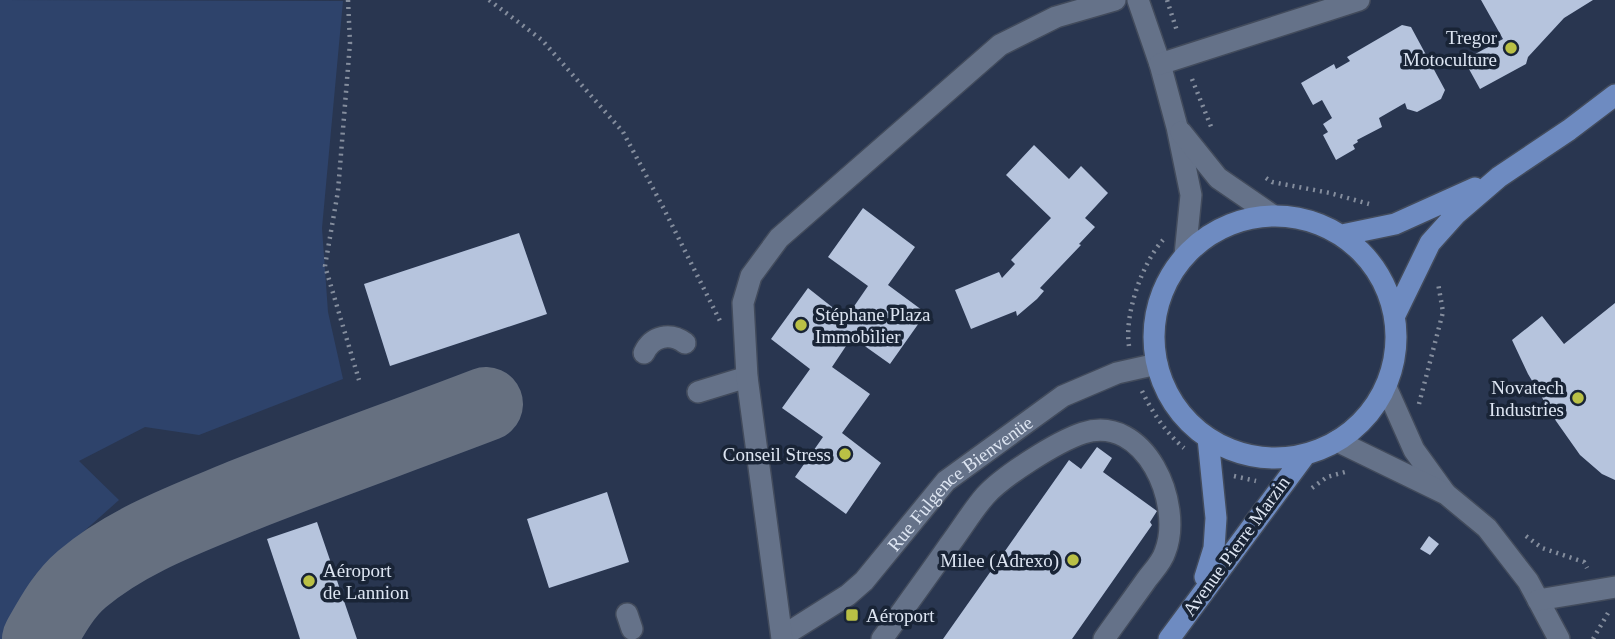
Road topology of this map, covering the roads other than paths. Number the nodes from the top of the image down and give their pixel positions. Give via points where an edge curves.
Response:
1 (1115, 0) edge
2 (1138, 0) edge
3 (1359, 0) edge
4 (1160, 64) junction
5 (1615, 95) edge
6 (1177, 127) junction
7 (1499, 177) junction
8 (1272, 215) junction
9 (1342, 235) junction
10 (1185, 255) junction
11 (1395, 315) junction
12 (685, 344) dead end
13 (644, 352) dead end
14 (1157, 364) junction
15 (747, 377) junction
16 (1386, 387) junction
17 (698, 392) dead end
18 (1208, 438) junction
19 (1337, 441) junction
20 (1305, 454) junction
21 (1446, 494) junction
22 (1606, 589) edge
23 (1199, 594) junction
24 (1538, 600) junction
25 (784, 638) edge
26 (882, 639) edge
27 (1104, 639) edge
28 (1169, 639) edge
29 (1559, 639) edge

1 - 15 street via 1056,17 1000,45 779,238 761,260 743,303
2 - 4 street
3 - 4 street
4 - 6 street
5 - 7 main road
6 - 8 street via 1218,178
6 - 10 street via 1191,195
7 - 9 main road via 1395,224
7 - 11 main road via 1430,243
8 - 9 main road via 1320,223
8 - 10 main road via 1224,226
9 - 11 main road via 1377,269
10 - 14 main road via 1166,284 1155,317
11 - 16 main road via 1394,364
12 - 13 street via 662,337
14 - 18 main road via 1176,405
14 - 25 street, Rue Fulgence Bienvenüe via 1117,373 1063,396 946,481 864,581
15 - 17 street
15 - 25 street
16 - 19 main road via 1357,427
16 - 21 street via 1414,450
18 - 20 main road via 1265,458
18 - 23 main road via 1216,518 1214,548
19 - 20 main road
19 - 21 street
20 - 23 main road, Avenue Pierre Marzin
21 - 24 street via 1487,528
22 - 24 street
23 - 28 main road, Avenue Pierre Marzin
24 - 29 street
26 - 27 street via 985,495 1054,447 1082,433 1105,430 1125,436 1154,465 1169,506 1171,527 1165,554

